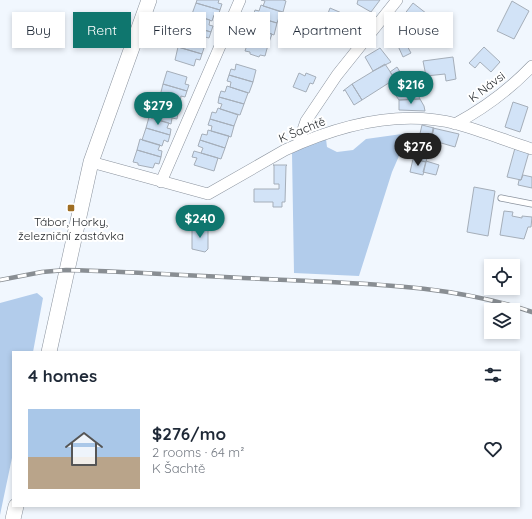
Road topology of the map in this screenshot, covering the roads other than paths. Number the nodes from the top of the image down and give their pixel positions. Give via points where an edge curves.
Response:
1 (149, 0) edge
2 (240, 0) edge
3 (397, 0) edge
4 (532, 66) edge
5 (455, 124) junction
6 (298, 144) junction
7 (532, 149) edge
8 (91, 162) junction
9 (161, 182) junction
10 (501, 198) dead end
11 (532, 204) edge
12 (49, 351) edge
13 (16, 507) edge
14 (13, 519) edge

1 - 8 street
2 - 9 street
3 - 6 street via 337,75 306,121
4 - 5 street, K Návsi via 514,84
5 - 6 street, K Šachtě via 416,119 380,120 346,127
5 - 7 street, K Šachtě
6 - 9 street, K Šachtě via 208,194
8 - 9 street, K Šachtě
8 - 12 street
10 - 11 lane
13 - 14 street

